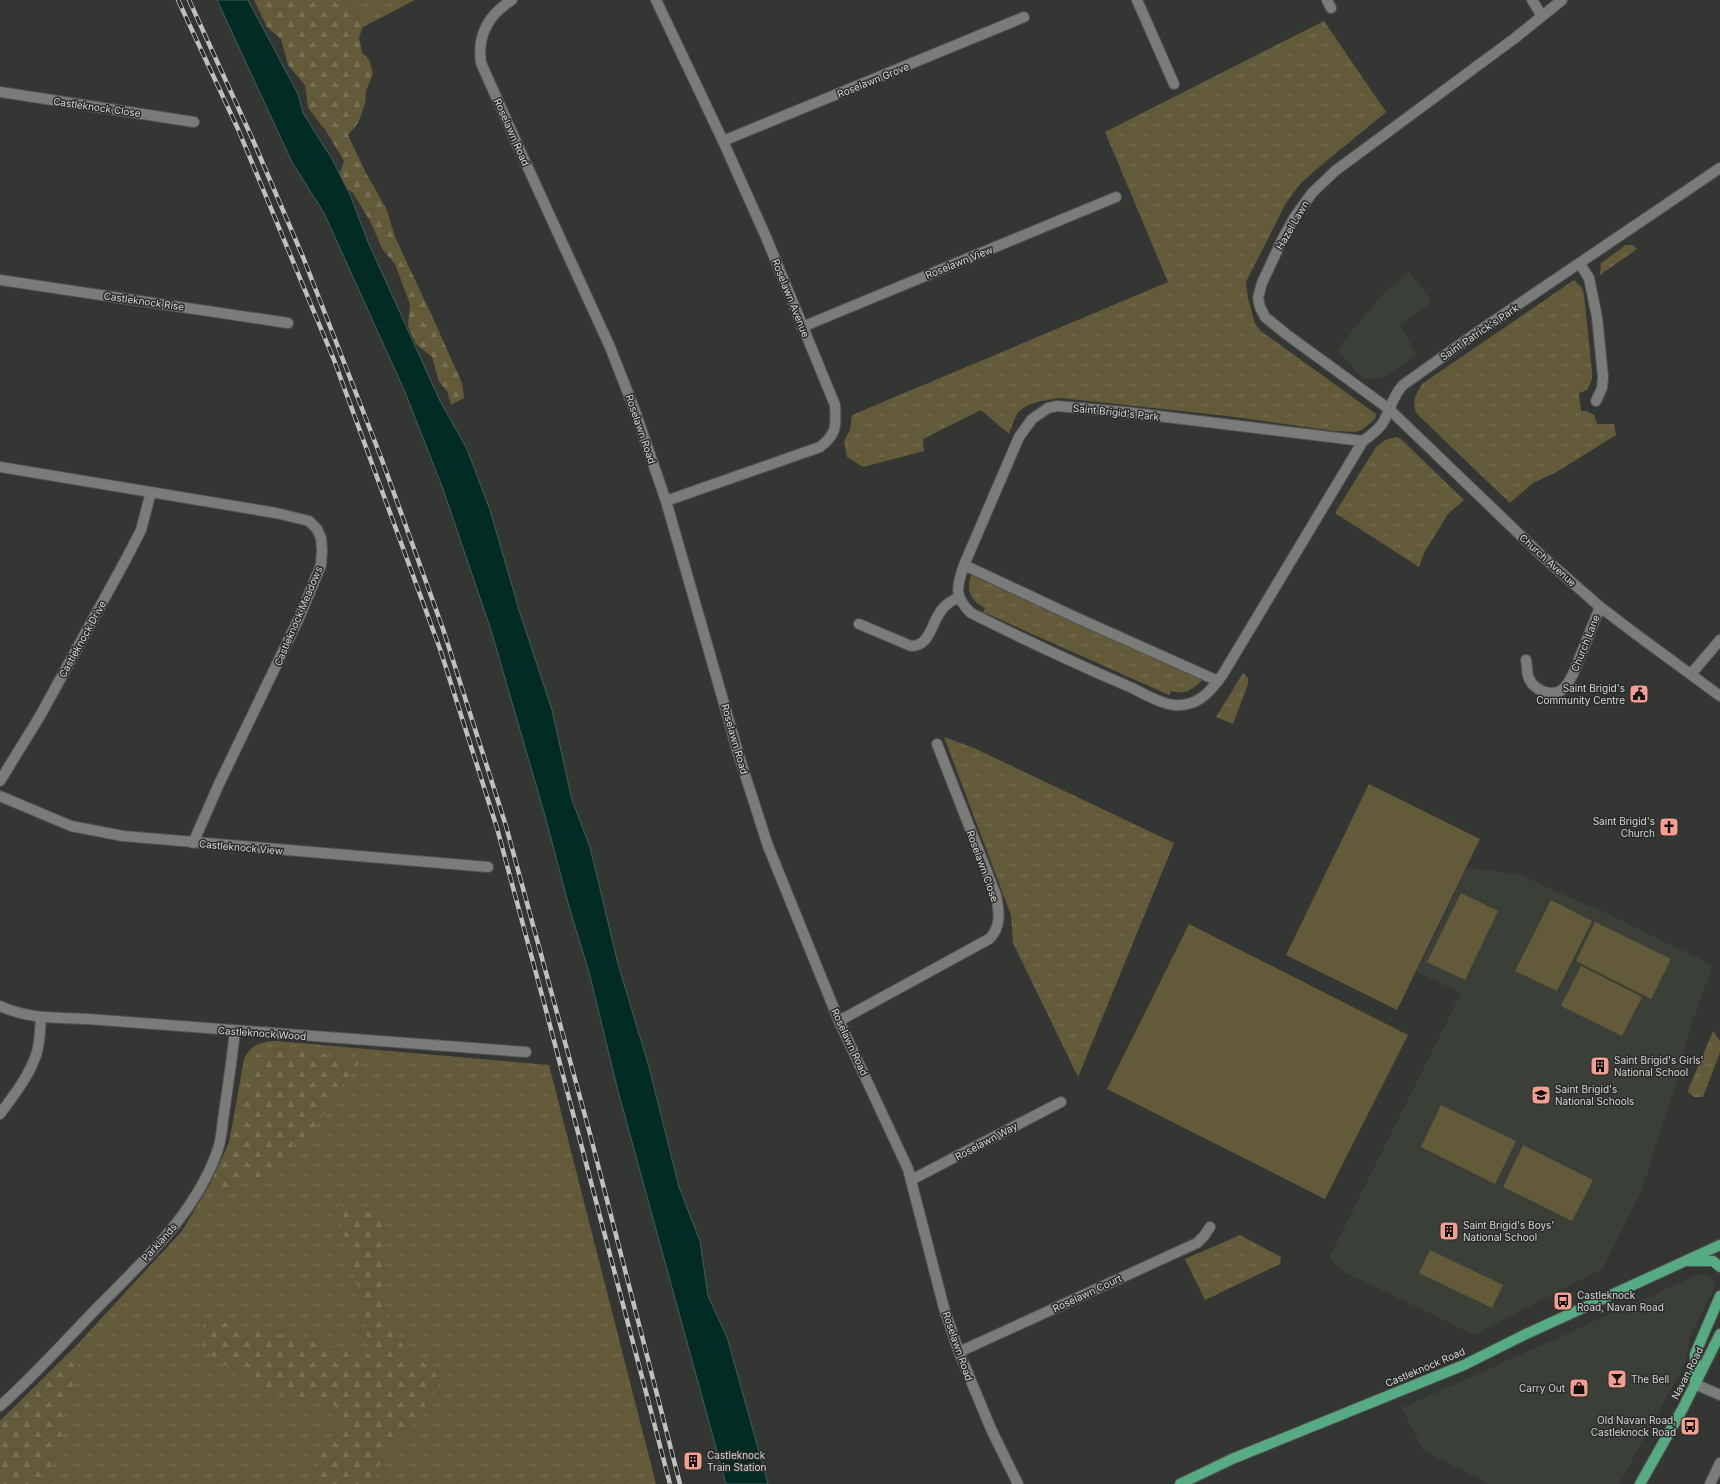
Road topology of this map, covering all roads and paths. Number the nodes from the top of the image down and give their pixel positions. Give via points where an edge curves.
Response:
1 (512, 0) edge
2 (656, 0) edge
3 (1137, 0) edge
4 (1532, 0) edge
5 (1562, 0) edge
6 (1542, 16) junction
7 (1024, 18) dead end
8 (1174, 84) dead end
9 (0, 92) edge
10 (194, 122) dead end
11 (723, 142) junction
12 (1720, 168) edge
13 (1116, 197) dead end
14 (1580, 264) junction
15 (0, 280) edge
16 (288, 323) dead end
17 (802, 326) junction
18 (1596, 401) dead end
19 (1389, 409) junction
20 (1363, 441) junction
21 (0, 467) edge
22 (152, 492) junction
23 (666, 501) junction
24 (964, 565) junction
25 (959, 598) junction
26 (1600, 607) junction
27 (859, 624) dead end
28 (1720, 640) edge
29 (1526, 660) dead end
30 (1691, 674) junction
31 (1218, 681) junction
32 (1720, 696) edge
33 (937, 744) dead end
34 (0, 781) edge
35 (0, 796) edge
36 (193, 843) junction
37 (488, 867) dead end
38 (0, 1006) edge
39 (41, 1018) junction
40 (839, 1021) junction
41 (234, 1031) junction
42 (526, 1052) dead end
43 (1060, 1102) dead end
44 (0, 1114) edge
45 (912, 1180) junction
46 (1210, 1227) dead end
47 (1720, 1244) edge
48 (1676, 1264) junction
49 (1720, 1267) edge
50 (1720, 1296) edge
51 (1720, 1334) edge
52 (959, 1352) junction
53 (1695, 1384) junction
54 (1720, 1395) edge
55 (0, 1406) edge
56 (1720, 1463) edge
57 (1018, 1484) edge
58 (1180, 1484) edge
59 (1640, 1484) edge
60 (1710, 1484) edge

1 - 23 street, Roselawn Road via 492,16 480,48 482,63 610,347
2 - 11 street, Roselawn Avenue
3 - 8 street
4 - 6 street
5 - 6 street, Hazel Lawn
6 - 19 street, Hazel Lawn via 1321,182 1294,218 1262,283 1258,298 1265,317
7 - 11 street, Roselawn Grove
9 - 10 street, Castleknock Close
11 - 17 street, Roselawn Avenue via 766,237
12 - 14 street, Saint Patrick's Park
13 - 17 street, Roselawn View
14 - 18 street via 1589,278 1597,317 1603,377 1602,388
14 - 19 street, Saint Patrick's Park via 1430,364 1403,385 1393,397
15 - 16 street, Castleknock Rise
17 - 23 street, Roselawn Avenue via 835,405 833,435 820,447
19 - 20 street via 1381,424
19 - 26 street, Church Avenue via 1541,555
20 - 24 street, Saint Brigid's Park via 1118,411 1057,406 1048,408 1032,419 1019,437
20 - 31 street
21 - 22 street, Castleknock Meadows
22 - 34 street, Castleknock Drive via 141,530 125,561 40,716
22 - 36 street, Castleknock Meadows via 298,517 309,521 317,528 321,538 321,565 302,611
23 - 40 street, Roselawn Road via 739,756 768,846
24 - 25 street, Saint Brigid's Park via 957,585
24 - 31 street
25 - 27 street via 943,606 928,636 918,646 911,646
25 - 31 street via 971,613 1058,655 1176,706 1193,703 1205,696
26 - 29 street, Church Lane via 1573,674 1561,690 1543,692 1534,686 1528,677
26 - 30 street, Church Avenue
28 - 30 street
30 - 32 street, Church Avenue
33 - 40 street, Roselawn Close via 996,895 997,928 989,939
35 - 36 street, Castleknock View via 71,826 123,836
36 - 37 street, Castleknock View
38 - 39 street, Castleknock Wood
39 - 41 street, Castleknock Wood via 88,1019
39 - 44 street via 35,1058 27,1076
40 - 45 street, Roselawn Road
41 - 42 street, Castleknock Wood
41 - 55 street, Parklands via 230,1078 219,1147 197,1194 160,1243
43 - 45 street, Roselawn Way
45 - 52 street, Roselawn Road via 944,1308
46 - 52 street, Roselawn Court via 1197,1243
47 - 48 main road, Castleknock Road
48 - 49 main road, Castleknock Road via 1694,1260 1713,1261
48 - 58 main road, Castleknock Road via 1464,1365 1238,1456
50 - 53 main road via 1695,1354
51 - 53 main road, Navan Road
52 - 57 street, Roselawn Road via 991,1429
53 - 54 street
53 - 59 main road, Navan Road
56 - 60 street

